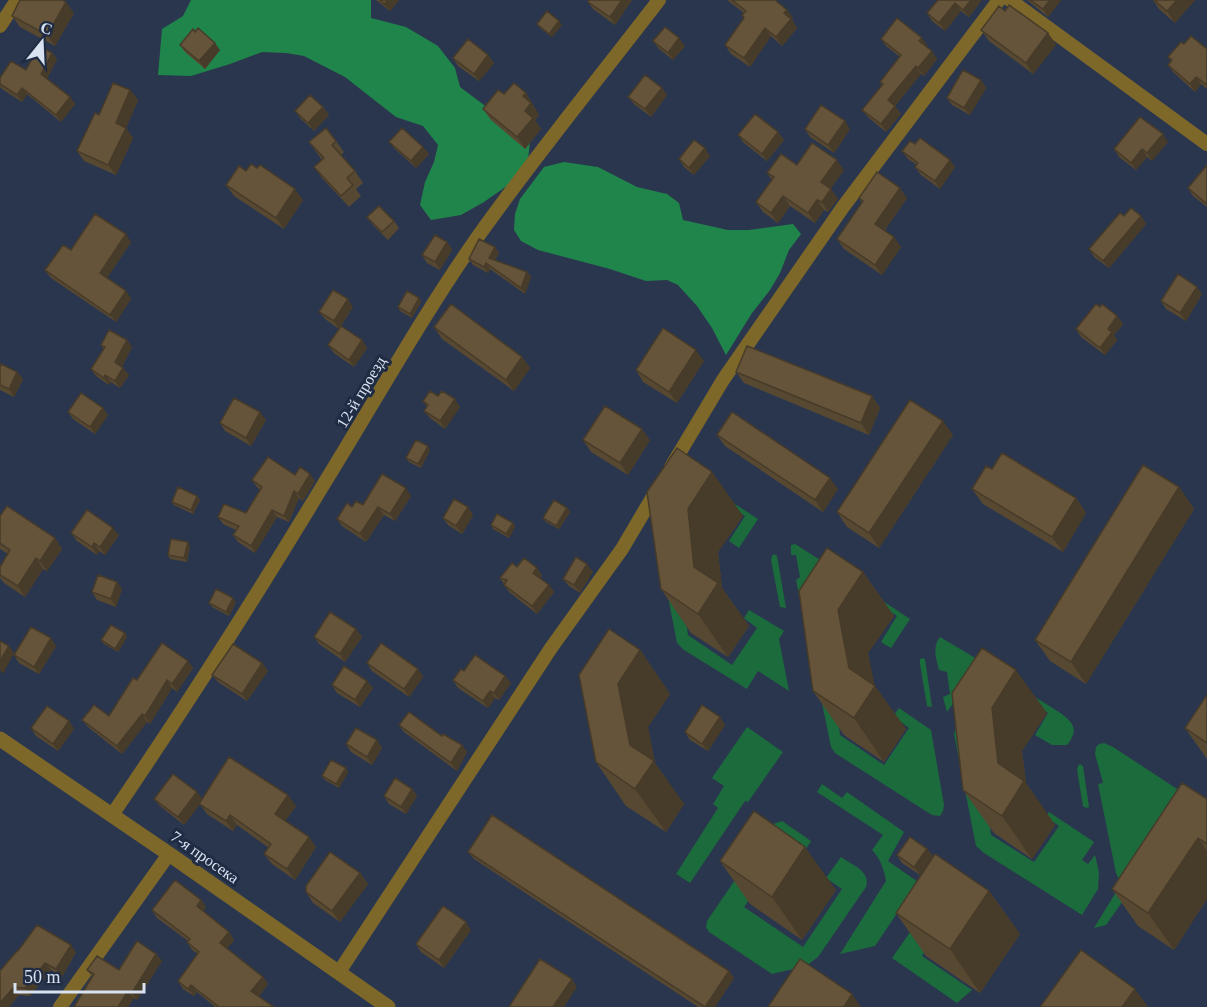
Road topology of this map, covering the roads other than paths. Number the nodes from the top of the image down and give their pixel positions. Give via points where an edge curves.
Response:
1 (17, 0) edge
2 (659, 0) edge
3 (999, 0) edge
4 (1010, 0) edge
5 (0, 26) edge
6 (1207, 144) edge
7 (0, 739) edge
8 (112, 815) junction
9 (169, 854) junction
10 (339, 972) junction
11 (60, 1007) edge
12 (388, 1007) edge

1 - 5 street
2 - 8 street, 12-й проезд via 479,235
3 - 10 street via 843,207 729,372 622,549 551,648
4 - 6 street
7 - 8 street, 7-я просека
8 - 9 street, 7-я просека
9 - 10 street, 7-я просека
9 - 11 street
10 - 12 street, 7-я просека

